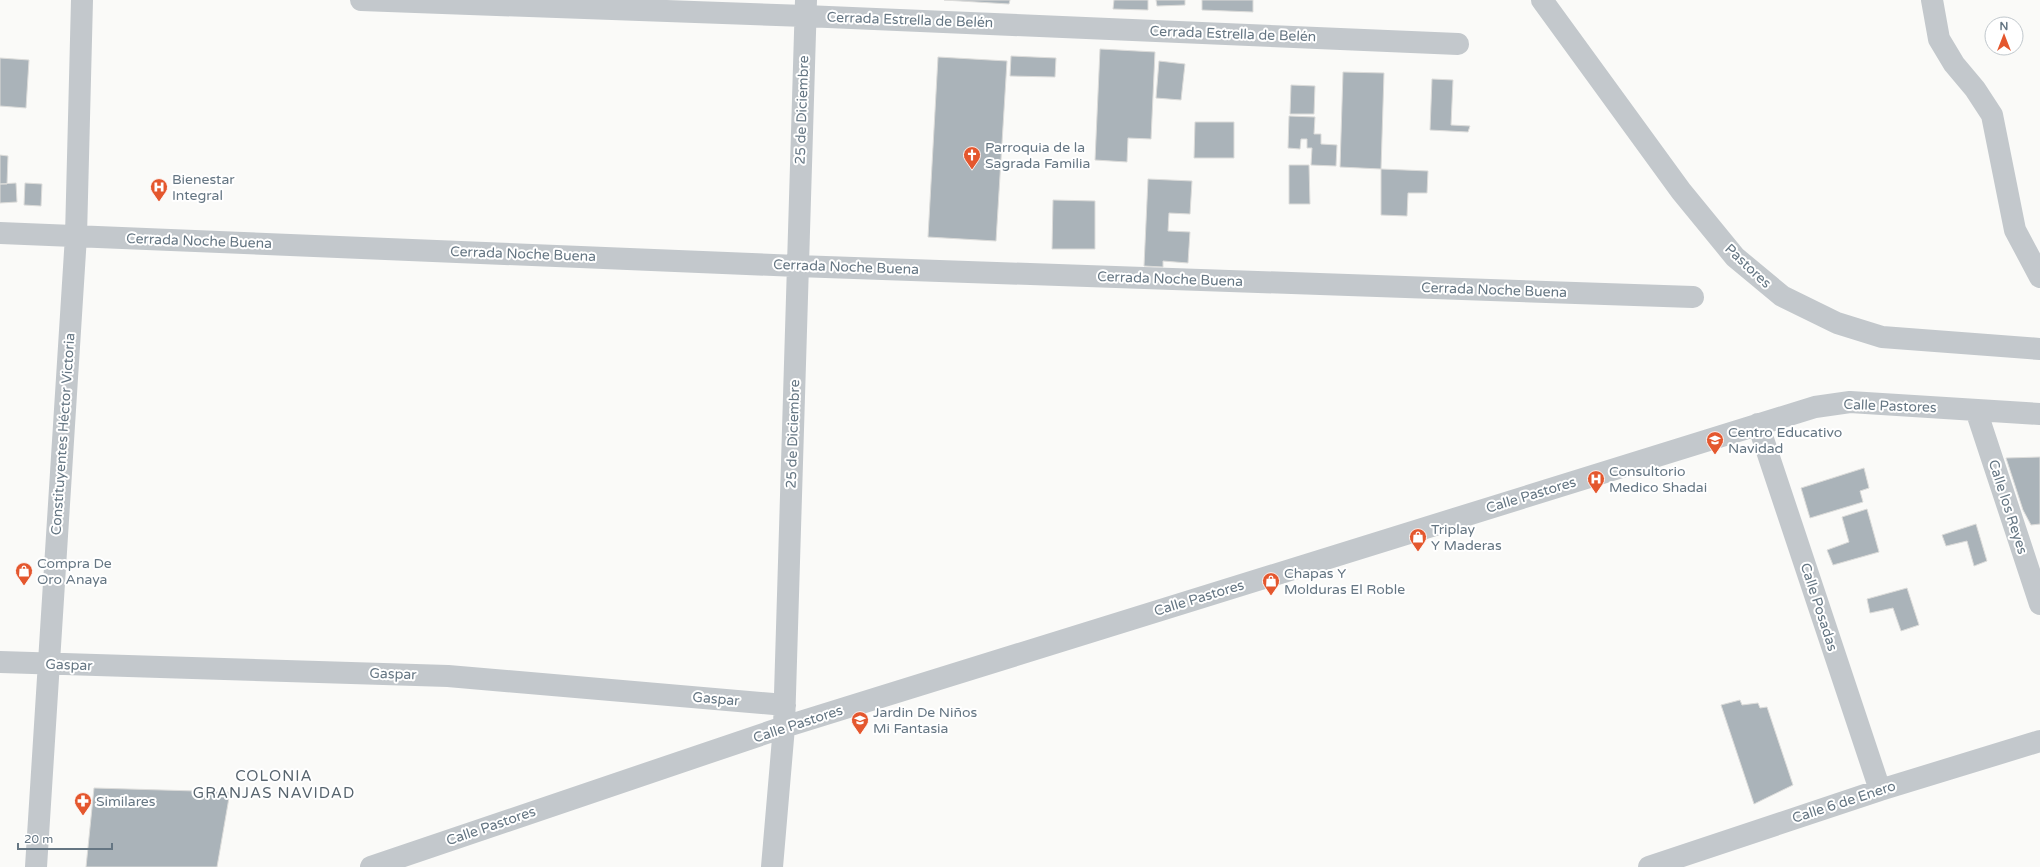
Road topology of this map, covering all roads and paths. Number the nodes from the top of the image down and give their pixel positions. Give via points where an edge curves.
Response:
1 (82, 0) edge
2 (361, 0) edge
3 (1542, 0) edge
4 (1932, 0) edge
5 (805, 8) edge
6 (1458, 44) dead end
7 (0, 233) edge
8 (76, 236) junction
9 (797, 266) junction
10 (2040, 277) edge
11 (1693, 297) dead end
12 (2040, 349) edge
13 (1976, 410) junction
14 (2040, 414) edge
15 (1758, 424) junction
16 (2040, 604) edge
17 (0, 662) edge
18 (48, 665) junction
19 (785, 705) junction
20 (784, 727) junction
21 (2040, 741) edge
22 (1880, 790) junction
23 (36, 867) edge
24 (371, 867) edge
25 (772, 867) edge
26 (1649, 867) edge

1 - 8 street, Constituyentes Héctor Victoria
2 - 5 street, Cerrada Estrella de Belén
3 - 12 street, Pastores via 1681,191 1730,251 1782,296 1837,323 1882,337
4 - 10 street via 1939,39 1992,115 2015,230
5 - 6 street, Cerrada Estrella de Belén
5 - 9 street, 25 de Diciembre
7 - 8 street, Cerrada Noche Buena
8 - 9 street, Cerrada Noche Buena
8 - 18 street, Constituyentes Héctor Victoria
9 - 11 street, Cerrada Noche Buena
9 - 19 street, 25 de Diciembre
13 - 14 street, Calle Pastores
13 - 15 street, Calle Pastores via 1850,402 1815,407
13 - 16 street, Calle los Reyes
15 - 20 street, Calle Pastores
15 - 22 street, Calle Posadas
17 - 18 street, Gaspar
18 - 19 street, Gaspar via 448,676
18 - 23 street, Constituyentes Héctor Victoria
19 - 20 street, 25 de Diciembre
20 - 24 street, Calle Pastores
20 - 25 street, 25 de Diciembre
21 - 22 street, Calle 6 de Enero
22 - 26 street, Calle 6 de Enero

